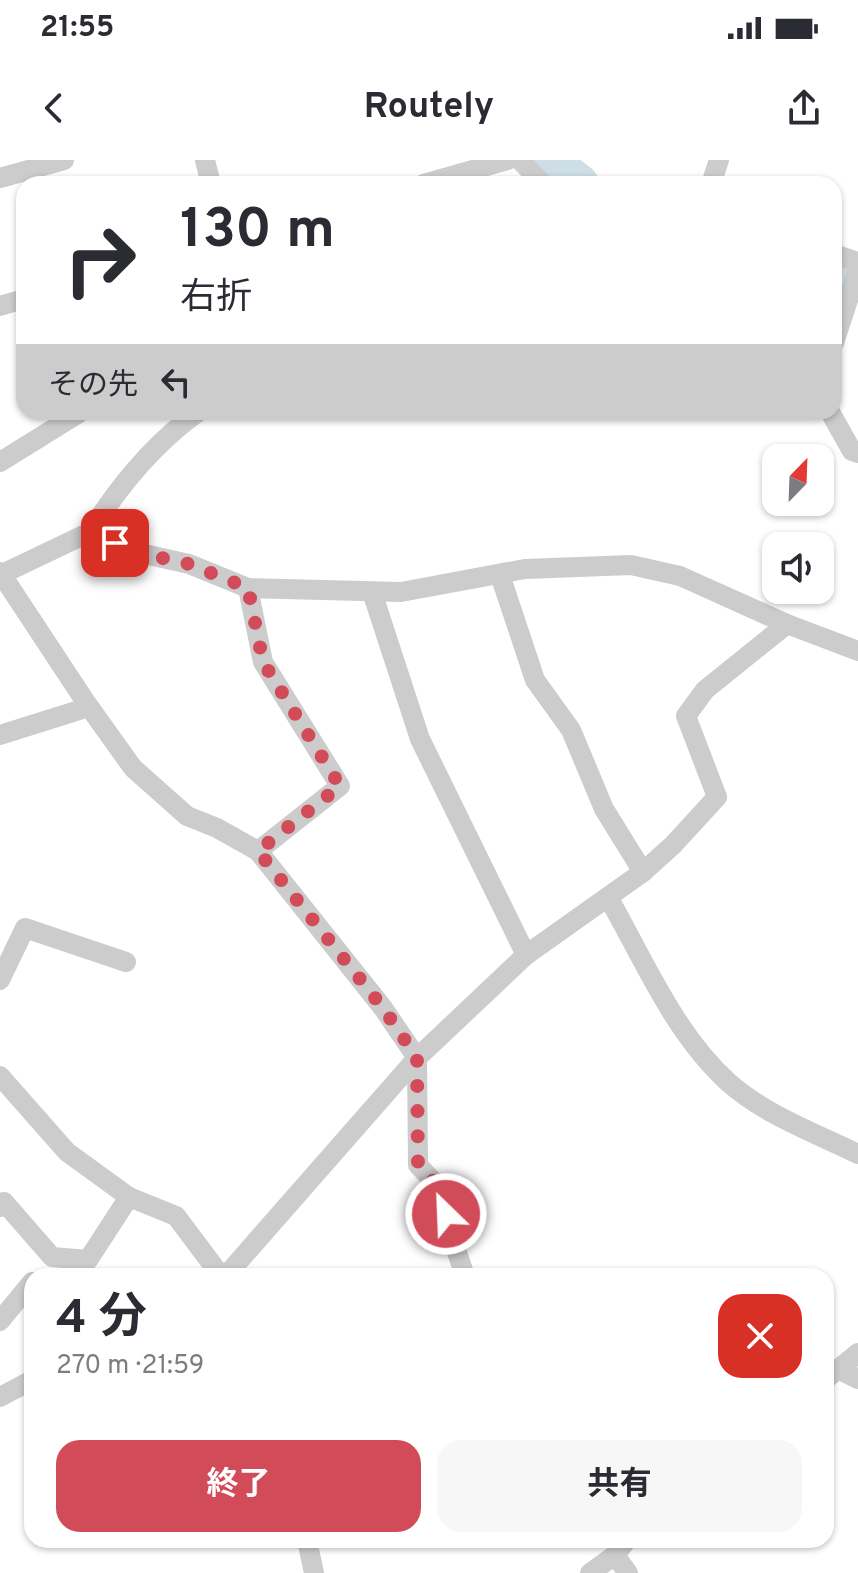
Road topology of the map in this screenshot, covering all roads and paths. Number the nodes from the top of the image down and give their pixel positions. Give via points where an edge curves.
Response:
1 (64, 160) edge
2 (508, 160) edge
3 (520, 160) edge
4 (451, 176) edge
5 (535, 176) edge
6 (0, 178) edge
7 (858, 269) edge
8 (847, 300) edge
9 (68, 420) edge
10 (186, 420) edge
11 (835, 420) edge
12 (858, 453) edge
13 (0, 462) edge
14 (90, 532) junction
15 (1, 574) edge
16 (500, 575) junction
17 (248, 588) junction
18 (372, 592) junction
19 (787, 624) junction
20 (858, 651) edge
21 (89, 707) junction
22 (0, 735) edge
23 (258, 851) junction
24 (643, 872) junction
25 (608, 897) junction
26 (526, 955) junction
27 (126, 962) dead end
28 (0, 980) edge
29 (417, 1058) junction
30 (0, 1076) edge
31 (858, 1154) edge
32 (129, 1197) junction
33 (0, 1207) edge
34 (52, 1257) junction
35 (43, 1268) edge
36 (216, 1268) edge
37 (233, 1268) edge
38 (462, 1268) edge
39 (24, 1292) edge
40 (0, 1321) edge
41 (858, 1353) edge
42 (834, 1372) edge
43 (834, 1374) edge
44 (858, 1379) edge
45 (24, 1384) edge
46 (0, 1397) edge
47 (309, 1548) edge
48 (621, 1548) edge
49 (314, 1573) edge
50 (590, 1573) edge
51 (628, 1573) edge

1 - 6 street
2 - 4 street
3 - 5 street
7 - 8 street
9 - 13 street
10 - 14 street via 116,491
11 - 12 street
14 - 15 street
14 - 17 street
15 - 21 street
16 - 18 street
16 - 19 street via 525,569 631,565 680,576
16 - 24 street via 535,680 571,730 604,809
17 - 18 street
17 - 23 street via 263,662 340,786
18 - 26 street via 420,739
19 - 20 street
19 - 24 street via 705,690 686,716 717,797
21 - 22 street
21 - 23 street via 133,768 187,816
23 - 29 street
24 - 25 street
25 - 26 street
25 - 31 street via 693,1046 730,1084 768,1110
26 - 29 street
27 - 28 street via 25,928
29 - 37 street
29 - 38 street via 418,1165 433,1181
30 - 32 street via 67,1152
32 - 34 street via 88,1260
32 - 36 street via 176,1216
33 - 34 street via 4,1202
34 - 35 street
39 - 40 street
41 - 42 street
43 - 44 street
45 - 46 street
47 - 49 street
48 - 50 street
48 - 51 street

